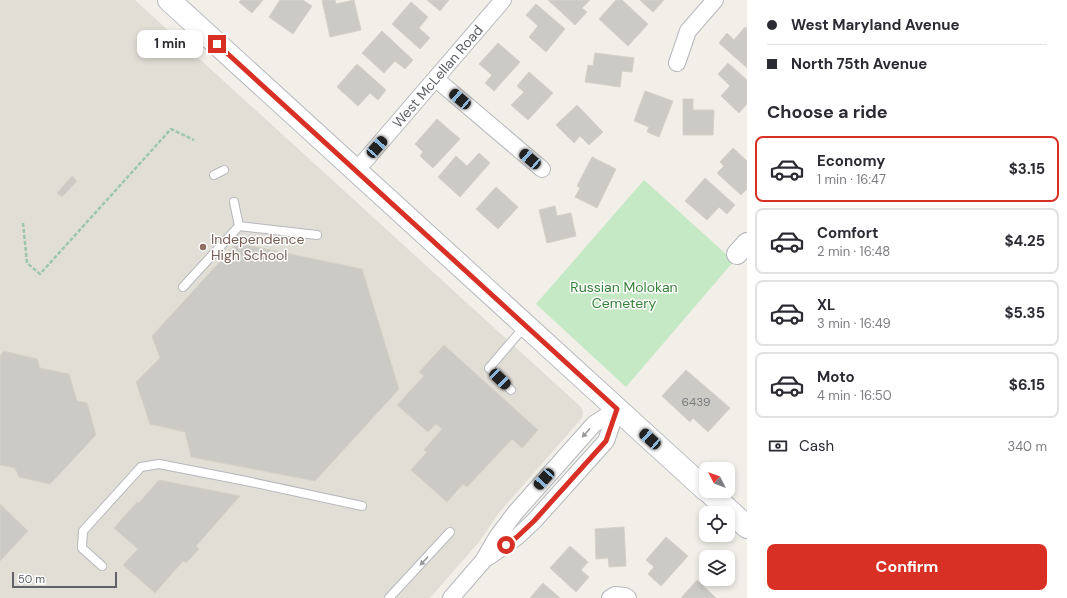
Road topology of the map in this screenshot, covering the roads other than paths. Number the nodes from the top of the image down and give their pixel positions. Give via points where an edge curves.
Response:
1 (169, 0) edge
2 (503, 0) edge
3 (715, 0) edge
4 (677, 63) dead end
5 (436, 79) junction
6 (542, 169) dead end
7 (224, 170) dead end
8 (356, 171) junction
9 (214, 175) dead end
10 (234, 202) dead end
11 (239, 226) junction
12 (317, 235) dead end
13 (183, 287) dead end
14 (526, 326) junction
15 (511, 390) dead end
16 (617, 409) junction
17 (699, 483) edge
18 (716, 498) edge
19 (362, 506) dead end
20 (747, 527) edge
21 (450, 532) dead end
22 (102, 566) dead end
23 (389, 598) edge
24 (451, 598) edge

1 - 8 main road
2 - 5 street, West McLellan Road
3 - 4 street via 688,31
5 - 6 street
5 - 8 street, West McLellan Road
7 - 9 lane
8 - 14 main road
10 - 11 lane
11 - 12 lane
11 - 13 lane
14 - 15 lane via 489,368
14 - 16 main road
16 - 17 main road
16 - 24 street via 606,441 534,521 517,537 483,560
18 - 20 main road
19 - 22 lane via 159,464 141,467 83,531 82,548
21 -> 23 lane

